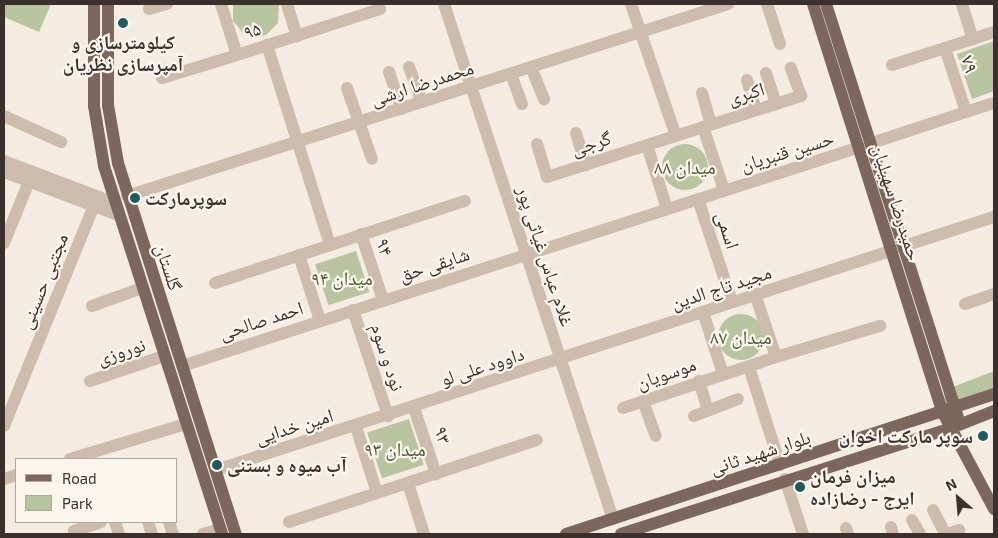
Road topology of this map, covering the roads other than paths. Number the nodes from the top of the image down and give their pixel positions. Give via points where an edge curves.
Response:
1 (94, 4) edge
2 (108, 4) edge
3 (167, 4) edge
4 (221, 4) edge
5 (287, 4) edge
6 (378, 4) edge
7 (444, 4) edge
8 (631, 4) edge
9 (728, 4) edge
10 (767, 4) edge
11 (813, 4) edge
12 (826, 4) edge
13 (962, 4) edge
14 (149, 9) dead end
15 (640, 32) junction
16 (994, 32) edge
17 (297, 36) junction
18 (973, 39) junction
19 (780, 44) dead end
20 (267, 45) junction
21 (945, 48) junction
22 (237, 55) junction
23 (892, 65) dead end
24 (409, 67) dead end
25 (531, 67) junction
26 (791, 68) dead end
27 (389, 72) dead end
28 (766, 73) dead end
29 (511, 74) junction
30 (162, 78) dead end
31 (747, 80) dead end
32 (471, 86) junction
33 (347, 88) dead end
34 (702, 93) dead end
35 (544, 100) dead end
36 (422, 102) junction
37 (994, 103) edge
38 (522, 104) dead end
39 (776, 104) junction
40 (402, 109) junction
41 (756, 110) junction
42 (966, 112) junction
43 (4, 116) edge
44 (358, 123) junction
45 (707, 126) junction
46 (576, 133) dead end
47 (676, 136) junction
48 (61, 142) dead end
49 (298, 142) junction
50 (537, 144) dead end
51 (646, 145) junction
52 (866, 145) junction
53 (372, 159) dead end
54 (4, 162) edge
55 (586, 165) junction
56 (4, 172) edge
57 (31, 177) junction
58 (724, 190) junction
59 (128, 196) junction
60 (698, 198) junction
61 (465, 201) dead end
62 (94, 206) junction
63 (117, 208) junction
64 (667, 208) junction
65 (994, 217) edge
66 (361, 234) junction
67 (4, 243) edge
68 (330, 245) junction
69 (898, 248) junction
70 (526, 254) junction
71 (299, 255) junction
72 (215, 283) dead end
73 (142, 288) junction
74 (755, 294) junction
75 (994, 294) edge
76 (383, 300) junction
77 (732, 302) junction
78 (966, 304) dead end
79 (92, 306) dead end
80 (353, 310) junction
81 (703, 312) junction
82 (320, 321) junction
83 (880, 326) dead end
84 (164, 356) junction
85 (776, 357) junction
86 (561, 360) junction
87 (182, 366) junction
88 (749, 367) junction
89 (722, 374) junction
90 (90, 381) dead end
91 (699, 381) junction
92 (994, 394) edge
93 (738, 399) dead end
94 (643, 401) junction
95 (414, 408) junction
96 (623, 408) dead end
97 (708, 410) junction
98 (994, 410) edge
99 (949, 411) junction
100 (388, 416) junction
101 (694, 416) dead end
102 (186, 424) junction
103 (4, 426) edge
104 (954, 426) junction
105 (356, 427) junction
106 (656, 436) dead end
107 (537, 440) dead end
108 (73, 458) edge
109 (780, 465) junction
110 (216, 470) junction
111 (436, 474) junction
112 (785, 479) junction
113 (408, 483) junction
114 (378, 493) junction
115 (994, 508) edge
116 (933, 510) dead end
117 (613, 519) junction
118 (912, 520) dead end
119 (289, 522) dead end
120 (95, 523) edge
121 (221, 532) edge
122 (950, 533) edge
123 (75, 534) edge
124 (203, 534) edge
125 (236, 534) edge
126 (424, 534) edge
127 (566, 534) edge
128 (613, 534) edge
129 (621, 534) edge
130 (803, 534) edge
131 (920, 534) edge

1 - 63 main road, گلستان via 94,106 104,166
2 - 59 main road, گلستان via 108,105 118,163
3 - 14 street
4 - 22 street, ۹۵
5 - 17 street
6 - 17 street, ۹۵ via 380,9
7 - 32 street, غلام عباس غیاثی ‌پور
8 - 15 street
9 - 15 street, محمدرضا ارشی
10 - 19 street
11 - 52 main road, حمیدرضا سهیلیان
12 - 52 main road, حمیدرضا سهیلیان
13 - 18 street
15 - 25 street, محمدرضا ارشی
15 - 47 street
16 - 18 street, ۷۹
17 - 20 street, ۹۵
18 - 21 street, ۷۹
20 - 22 street, ۹۵
20 - 49 street
21 - 23 street
21 - 42 street, ۷۹
22 - 30 street
24 - 36 street
25 - 29 street, محمدرضا ارشی
25 - 35 street
26 - 39 street, اکبری via 801,96
27 - 40 street
28 - 39 street
29 - 32 street, محمدرضا ارشی
29 - 38 street
31 - 41 street
32 - 36 street, محمدرضا ارشی
32 - 70 street, غلام عباس غیاثی ‌پور
33 - 44 street
34 - 45 street
36 - 40 street, محمدرضا ارشی
37 - 42 street
39 - 41 street, اکبری
40 - 44 street, محمدرضا ارشی
41 - 45 street, اکبری
42 - 52 street, حسین قنبریان
43 - 48 street
44 - 49 street, محمدرضا ارشی
44 - 53 street
45 - 47 street, اکبری
45 - 58 street
46 - 55 street
47 - 51 street, گرجی
49 - 59 street, محمدرضا ارشی
49 - 68 street
50 - 55 street, گرجی via 547,177
51 - 55 street, گرجی
51 - 64 street
52 - 58 street, حسین قنبریان
52 - 69 main road, حمیدرضا سهیلیان
54 - 57 street
56 - 57 street
57 - 62 street
57 - 63 street
57 - 67 street
58 - 60 street, حسین قنبریان
59 - 63 main road
59 - 87 main road, گلستان
60 - 64 street, حسین قنبریان
60 - 77 street, اسمی
61 - 66 street
62 - 63 street
62 - 103 street, مجتبی حسینی
63 - 73 main road, گلستان
64 - 70 street, حسین قنبریان
65 - 69 street, مجید تاج الدین
66 - 68 street
66 - 76 street, ۹۴
68 - 71 street
69 - 74 street, مجید تاج الدین
69 - 99 main road, حمیدرضا سهیلیان
70 - 76 street, شایقی حق
70 - 86 street, غلام عباس غیاثی ‌پور
71 - 72 street
71 - 82 street
73 - 79 street
73 - 84 main road, گلستان
74 - 77 street, مجید تاج الدین
74 - 85 street
75 - 78 street
76 - 80 street, شایقی حق
77 - 81 street, مجید تاج الدین
80 - 82 street, احمد صالحی
80 - 100 street, نود و سوم
81 - 86 street, مجید تاج الدین
81 - 89 street
82 - 87 street, احمد صالحی
83 - 85 street, موسویان
84 - 90 street, نوروزی
84 - 102 main road, گلستان
85 - 88 street, موسویان
86 - 95 street, داوود علی لو
86 - 117 street, غلام عباس غیاثی ‌پور
87 - 110 main road, گلستان
88 - 89 street, موسویان
88 - 109 street
89 - 91 street, موسویان
91 - 94 street, موسویان
91 - 97 street
92 - 99 main road, بلوار شهید ثانی
93 - 97 street
94 - 96 street, موسویان
94 - 106 street
95 - 100 street, داوود علی لو
95 - 111 street, ۹۳
97 - 101 street
98 - 104 main road, بلوار شهید ثانی
99 - 104 main road, حمیدرضا سهیلیان
99 - 109 main road, بلوار شهید ثانی
100 - 105 street, امین خدایی
102 - 108 street
102 - 121 main road, گلستان
104 - 112 main road, بلوار شهید ثانی
104 - 115 main road
105 - 110 street, امین خدایی
105 - 114 street
107 - 111 street
109 - 117 main road, بلوار شهید ثانی
110 - 125 main road, گلستان
111 - 113 street
112 - 129 main road, بلوار شهید ثانی
112 - 130 street
113 - 114 street
113 - 126 street
114 - 119 street
116 - 122 street
117 - 127 main road, بلوار شهید ثانی
117 - 128 main road
118 - 131 street
120 - 123 street via 74,531
121 - 124 street

